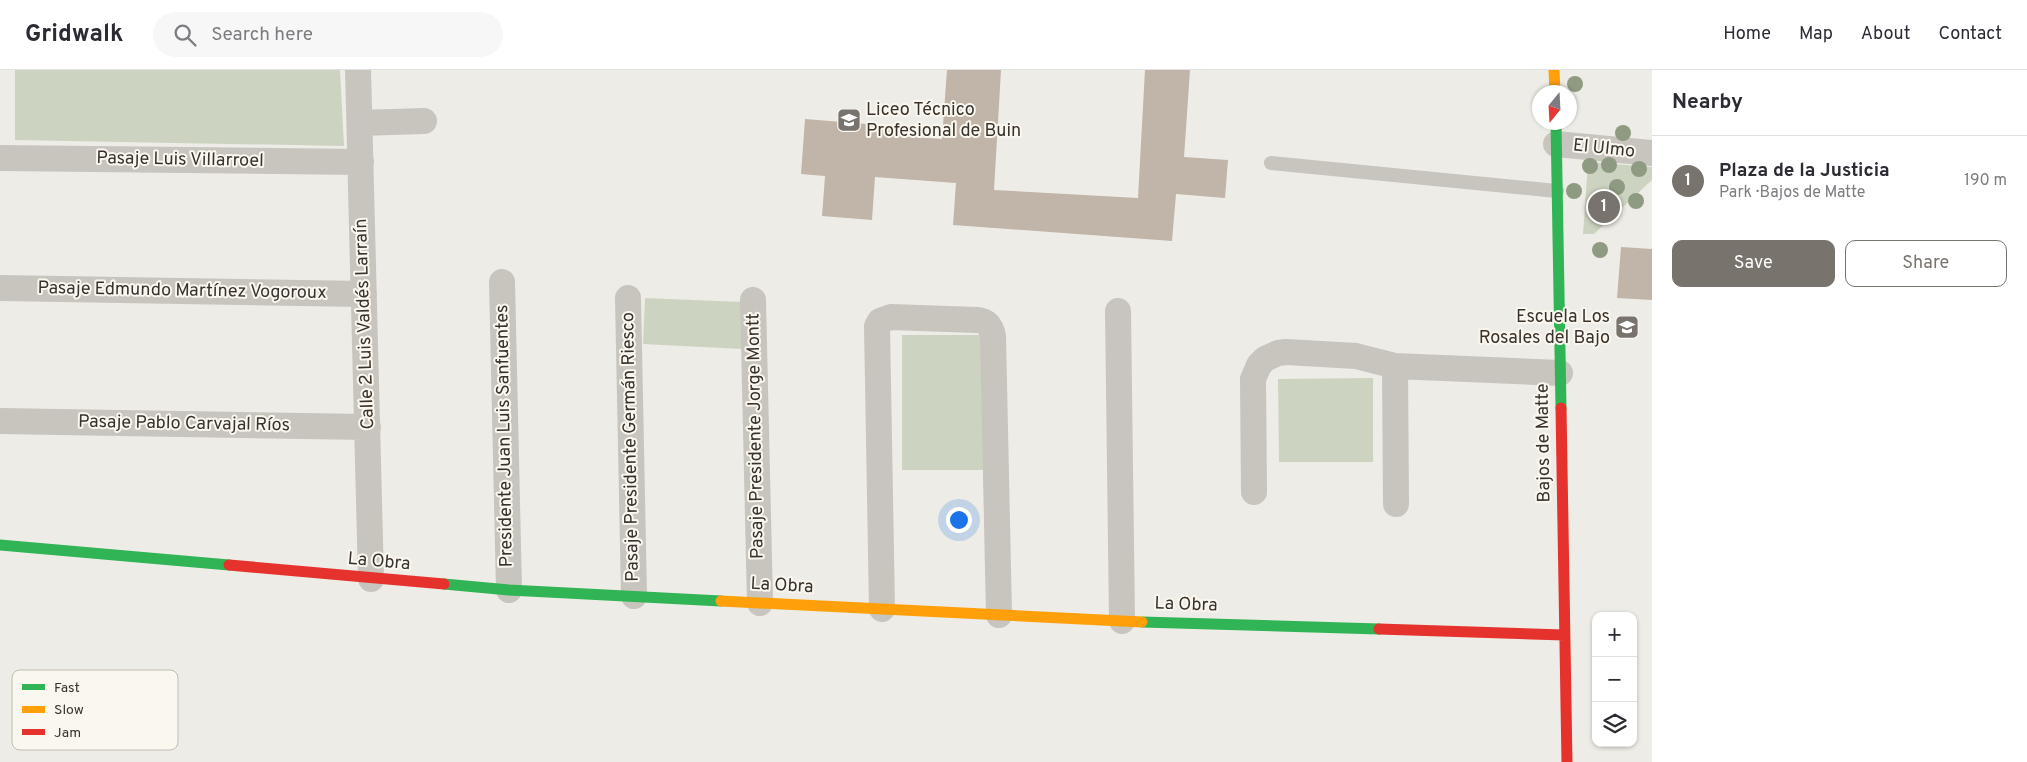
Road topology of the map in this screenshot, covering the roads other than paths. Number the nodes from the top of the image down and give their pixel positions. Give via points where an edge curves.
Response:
1 (358, 70) edge
2 (1554, 70) edge
3 (1555, 85) edge
4 (424, 121) dead end
5 (360, 123) junction
6 (1556, 133) edge
7 (1652, 154) edge
8 (0, 158) edge
9 (361, 162) junction
10 (1271, 163) dead end
11 (1557, 191) junction
12 (502, 282) dead end
13 (0, 288) edge
14 (364, 294) junction
15 (628, 298) dead end
16 (753, 300) dead end
17 (1118, 311) dead end
18 (1395, 366) junction
19 (1560, 373) junction
20 (0, 421) edge
21 (368, 427) junction
22 (1254, 492) dead end
23 (1396, 504) dead end
24 (0, 545) edge
25 (371, 579) junction
26 (509, 590) junction
27 (634, 596) junction
28 (760, 603) junction
29 (882, 609) junction
30 (999, 615) junction
31 (1122, 621) junction
32 (1564, 635) junction
33 (1567, 762) edge

1 - 5 street, Calle 2 Luis Valdés Larraín
2 - 3 main road
4 - 5 street
5 - 9 street, Calle 2 Luis Valdés Larraín
6 - 7 street, El Ulmo
6 - 11 main road, Bajos de Matte
8 - 9 street, Pasaje Luis Villarroel
9 - 14 street, Calle 2 Luis Valdés Larraín
10 - 11 lane
11 - 19 main road, Bajos de Matte
12 - 26 street, Presidente Juan Luis Sanfuentes
13 - 14 street, Pasaje Edmundo Martínez Vogoroux
14 - 21 street, Calle 2 Luis Valdés Larraín
15 - 27 street, Pasaje Presidente Germán Riesco
16 - 28 street, Pasaje Presidente Jorge Montt
17 - 31 street
18 - 19 street
18 - 22 street via 1356,356 1286,352 1265,359 1255,372 1252,387
18 - 23 street
19 - 32 main road, Bajos de Matte
20 - 21 street, Pasaje Pablo Carvajal Ríos
21 - 25 street, Calle 2 Luis Valdés Larraín
24 - 25 main road, La Obra
25 - 26 main road, La Obra
26 - 27 main road, La Obra
27 - 28 main road, La Obra
28 - 29 main road, La Obra
29 - 30 main road, La Obra
29 - 30 street via 877,326 880,321 891,317 977,320 989,324 993,336
30 - 31 main road, La Obra
31 - 32 main road, La Obra
32 - 33 main road, Bajos de Matte

